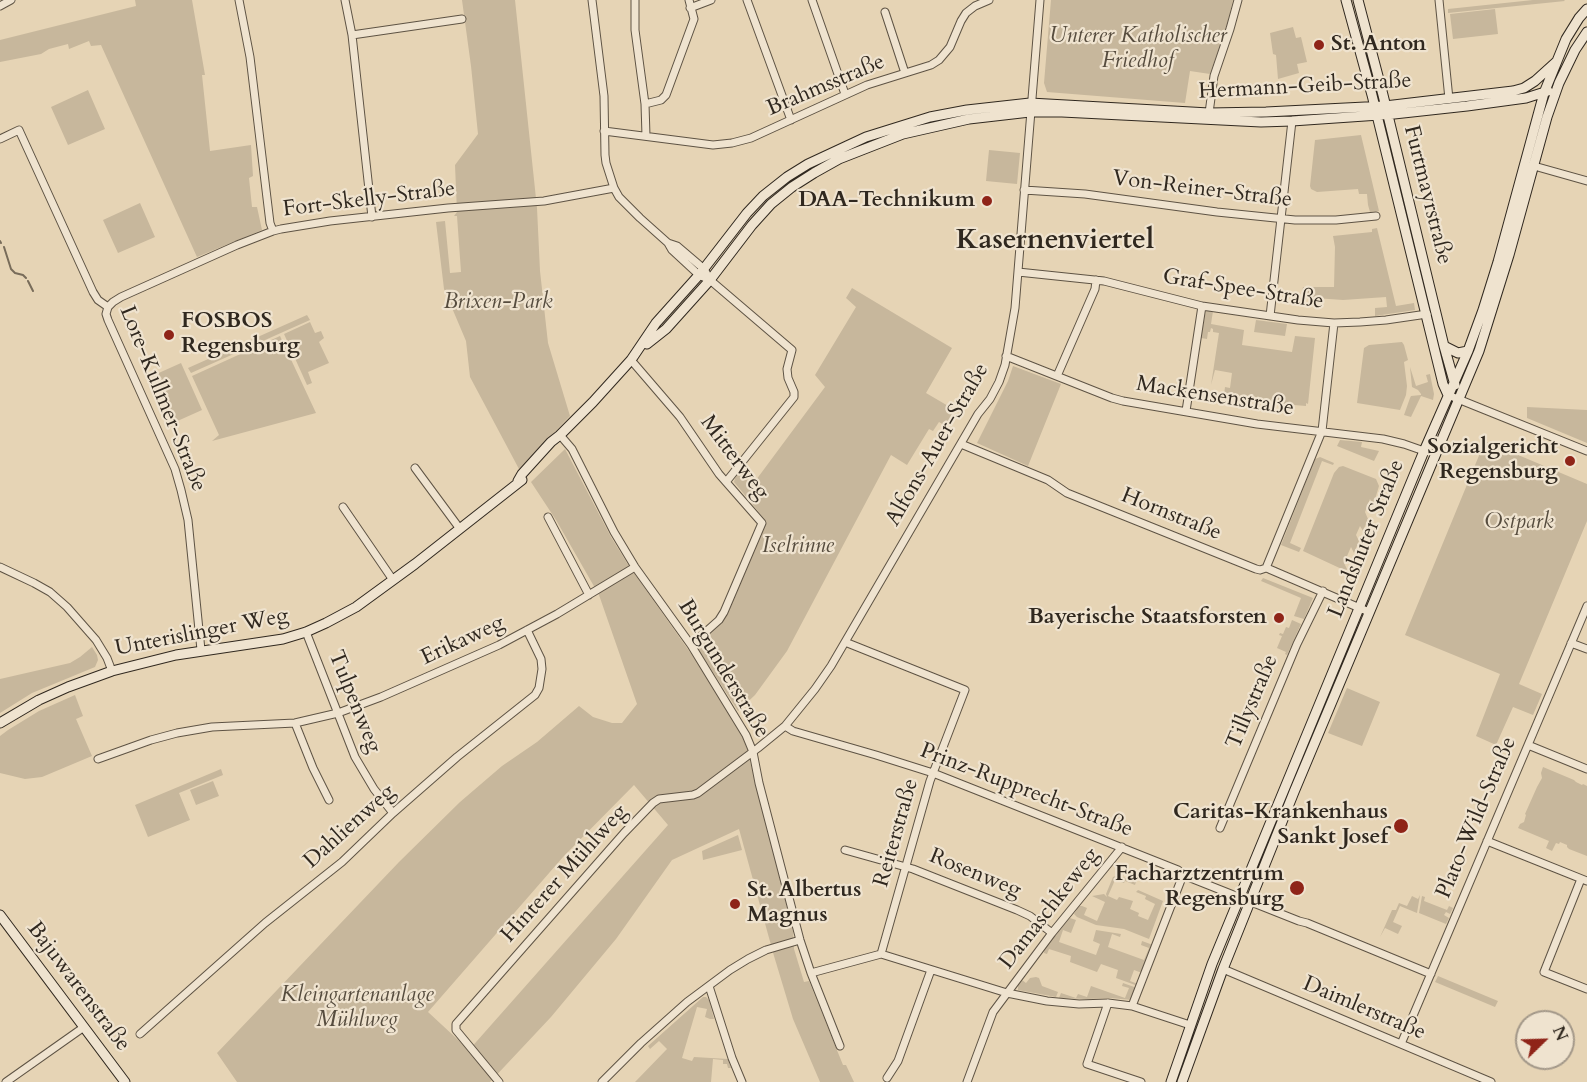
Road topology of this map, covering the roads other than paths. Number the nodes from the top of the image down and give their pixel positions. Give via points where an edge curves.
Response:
1 (11, 0) edge
2 (239, 0) edge
3 (345, 0) edge
4 (592, 0) edge
5 (635, 0) edge
6 (711, 0) edge
7 (747, 0) edge
8 (812, 0) edge
9 (989, 0) edge
10 (1040, 0) edge
11 (1238, 0) edge
12 (1346, 0) edge
13 (1439, 0) edge
14 (1361, 1) edge
15 (689, 4) edge
16 (0, 6) edge
17 (1587, 9) edge
18 (885, 12) dead end
19 (462, 18) dead end
20 (1587, 32) edge
21 (352, 35) junction
22 (1556, 62) junction
23 (905, 73) junction
24 (1559, 83) junction
25 (1544, 93) junction
26 (845, 94) junction
27 (1527, 98) junction
28 (1449, 99) junction
29 (645, 104) junction
30 (1030, 107) junction
31 (1387, 110) junction
32 (1376, 111) junction
33 (1538, 111) junction
34 (1209, 113) junction
35 (791, 120) junction
36 (1292, 121) junction
37 (604, 131) junction
38 (646, 136) junction
39 (0, 139) edge
40 (1534, 166) junction
41 (1587, 182) edge
42 (614, 188) junction
43 (1024, 190) junction
44 (1376, 216) dead end
45 (372, 217) junction
46 (1281, 219) junction
47 (273, 231) junction
48 (702, 272) junction
49 (1018, 272) junction
50 (710, 280) junction
51 (1096, 280) junction
52 (1202, 306) junction
53 (108, 307) junction
54 (1427, 314) junction
55 (1270, 316) junction
56 (1334, 323) junction
57 (1444, 346) junction
58 (640, 349) junction
59 (1468, 351) junction
60 (1006, 356) junction
61 (631, 360) junction
62 (1057, 376) junction
63 (1454, 382) junction
64 (1448, 394) junction
65 (1458, 399) junction
66 (1186, 411) junction
67 (1322, 431) junction
68 (560, 435) junction
69 (961, 444) junction
70 (1424, 451) junction
71 (1587, 451) edge
72 (415, 468) dead end
73 (726, 482) junction
74 (343, 507) dead end
75 (548, 517) dead end
76 (460, 529) junction
77 (0, 567) edge
78 (635, 567) junction
79 (1266, 568) junction
80 (393, 580) junction
81 (1323, 591) junction
82 (589, 595) junction
83 (1587, 606) edge
84 (1365, 610) junction
85 (527, 630) junction
86 (306, 632) junction
87 (845, 642) junction
88 (1571, 643) junction
89 (691, 645) junction
90 (1587, 649) edge
91 (201, 650) junction
92 (112, 671) junction
93 (338, 713) junction
94 (0, 723) edge
95 (295, 723) junction
96 (785, 726) junction
97 (1528, 745) junction
98 (753, 752) junction
99 (98, 759) dead end
100 (1587, 769) edge
101 (933, 773) junction
102 (329, 800) dead end
103 (393, 813) junction
104 (1220, 828) dead end
105 (1487, 841) junction
106 (1122, 847) junction
107 (845, 850) dead end
108 (906, 866) junction
109 (1183, 874) junction
110 (1584, 880) edge
111 (1240, 897) junction
112 (1251, 901) junction
113 (0, 915) edge
114 (1052, 933) junction
115 (800, 940) junction
116 (881, 954) junction
117 (1223, 969) junction
118 (931, 970) junction
119 (811, 974) junction
120 (1431, 974) junction
121 (709, 986) junction
122 (1587, 989) edge
123 (1006, 993) junction
124 (1108, 1003) junction
125 (1132, 1006) junction
126 (1190, 1025) junction
127 (84, 1027) junction
128 (140, 1034) dead end
129 (1401, 1044) junction
130 (840, 1046) dead end
131 (887, 1078) dead end
132 (6, 1082) edge
133 (125, 1082) edge
134 (499, 1082) edge
135 (602, 1082) edge
136 (742, 1082) edge
137 (967, 1082) edge
138 (1141, 1082) edge
139 (1171, 1082) edge
140 (1182, 1082) edge
141 (1491, 1082) edge

1 - 16 street
2 - 47 street
3 - 21 street
4 - 37 street via 604,96
5 - 29 street
6 - 15 street
7 - 35 street
8 - 26 street
9 - 23 street, Brahmsstraße via 966,13 950,47 939,60
10 - 30 street, Alfons-Auer-Straße
11 - 34 street via 1213,82
12 - 32 main road, Furtmayrstraße
13 - 28 street
14 - 31 main road, Furtmayrstraße
15 - 29 street via 694,19 666,95
17 - 22 main road, Landshuter Straße
18 - 23 street
19 - 21 street
20 - 24 main road, Landshuter Straße
21 - 45 street
22 - 25 main road, Landshuter Straße
22 - 28 main road, Hermann-Geib-Straße via 1540,77 1513,92
23 - 26 street, Brahmsstraße
24 - 25 main road, Hermann-Geib-Straße
24 - 40 main road, Landshuter Straße
25 - 27 main road, Hermann-Geib-Straße
25 - 33 main road, Landshuter Straße
26 - 35 street, Brahmsstraße
27 - 31 main road, Hermann-Geib-Straße
27 - 33 main road
28 - 31 main road, Hermann-Geib-Straße
29 - 38 street
30 - 34 main road, Hermann-Geib-Straße
30 - 36 main road, Hermann-Geib-Straße via 1062,112
30 - 43 street, Alfons-Auer-Straße
30 - 48 main road, Hermann-Geib-Straße via 967,110 930,117 866,137 826,155 763,196
30 - 50 main road, Hermann-Geib-Straße via 903,134 814,172 771,204
31 - 32 main road, Hermann-Geib-Straße
31 - 57 main road, Furtmayrstraße
32 - 34 main road, Hermann-Geib-Straße
32 - 36 main road, Hermann-Geib-Straße
32 - 54 main road, Furtmayrstraße
33 - 59 main road, Landshuter Straße via 1498,262
35 - 38 street, Brahmsstraße via 732,143 705,144
36 - 46 street
37 - 38 street, Brahmsstraße
37 - 42 street via 606,163
39 - 53 street, Lore-Kullmer-Straße via 19,130 93,292
40 - 41 street
40 - 65 main road, Landshuter Straße via 1484,336
42 - 45 street, Fort-Skelly-Straße via 544,201
42 - 48 street via 629,208
43 - 46 street, Von-Reiner-Straße
43 - 49 street, Alfons-Auer-Straße
44 - 46 street, Von-Reiner-Straße
45 - 47 street, Fort-Skelly-Straße
46 - 55 street
47 - 53 street, Fort-Skelly-Straße via 121,297
48 - 50 street
48 - 58 main road, Hermann-Geib-Straße via 656,323
49 - 51 street, Graf-Spee-Straße
49 - 60 street, Alfons-Auer-Straße
50 - 58 main road, Hermann-Geib-Straße via 666,329
50 - 73 street via 792,350 787,369 794,397
51 - 52 street, Graf-Spee-Straße
51 - 62 street
52 - 55 street, Graf-Spee-Straße
52 - 66 street
53 - 91 street, Lore-Kullmer-Straße via 108,321 182,490
54 - 56 street, Graf-Spee-Straße via 1386,321
54 - 64 main road, Furtmayrstraße
55 - 56 street, Graf-Spee-Straße
56 - 67 street
57 - 59 main road via 1458,353
57 - 63 main road, Furtmayrstraße
58 - 61 main road, Hermann-Geib-Straße
59 - 63 main road, Landshuter Straße
60 - 62 street, Mackensenstraße
60 - 69 street, Alfons-Auer-Straße via 999,382
61 - 68 main road, Hermann-Geib-Straße
61 - 73 street, Mitterweg via 687,425
62 - 66 street, Mackensenstraße via 1112,398
63 - 64 main road, Landshuter Straße
63 - 65 main road, Furtmayrstraße
64 - 65 street
64 - 70 main road, Landshuter Straße
65 - 71 street
65 - 84 main road, Landshuter Straße
66 - 67 street, Mackensenstraße
67 - 70 street, Mackensenstraße via 1383,439
67 - 79 street
68 - 76 main road, Unterislinger Weg via 555,446 526,477
68 - 78 street, Burgunderstraße via 572,449
69 - 79 street, Hornstraße via 1048,480 1067,493 1260,570
69 - 87 street, Alfons-Auer-Straße
70 - 84 main road, Landshuter Straße
72 - 76 street
73 - 89 street, Mitterweg via 762,523 724,612
74 - 80 street
75 - 82 street
76 - 80 main road, Unterislinger Weg
77 - 92 street via 50,592 67,607 96,640
78 - 82 street, Erikaweg
78 - 89 street, Burgunderstraße
79 - 81 street, Hornstraße
80 - 86 main road, Unterislinger Weg via 348,611
81 - 84 street, Hornstraße
81 - 104 street, Tillystraße
82 - 85 street, Erikaweg
83 - 88 street, Plato-Wild-Straße
84 - 111 main road, Landshuter Straße
84 - 112 main road, Landshuter Straße
85 - 93 street, Erikaweg via 417,682
85 - 103 street, Dahlienweg via 541,659 535,695
86 - 91 main road, Unterislinger Weg via 268,642
86 - 93 street, Tulpenweg
87 - 96 street, Alfons-Auer-Straße
87 - 101 street, Reiterstraße via 966,690
88 - 90 street
88 - 97 street, Plato-Wild-Straße
89 - 98 street, Burgunderstraße
91 - 92 main road, Unterislinger Weg
92 - 94 main road, Unterislinger Weg via 39,700
93 - 95 street, Erikaweg
93 - 103 street, Tulpenweg via 363,772
95 - 99 street, Erikaweg via 187,731
95 - 102 street
96 - 98 street, Alfons-Auer-Straße
96 - 101 street, Prinz-Rupprecht-Straße
97 - 100 street
97 - 105 street, Plato-Wild-Straße
98 - 115 street, Burgunderstraße
98 - 134 street, Hinterer Mühlweg via 698,793 653,803 456,1024 456,1030
101 - 106 street, Prinz-Rupprecht-Straße
101 - 108 street, Reiterstraße
103 - 128 street, Dahlienweg via 342,862 265,923
105 - 110 street
105 - 120 street, Plato-Wild-Straße
106 - 109 street, Prinz-Rupprecht-Straße
106 - 114 street, Damaschkeweg
107 - 108 street, Rosenweg
108 - 114 street, Rosenweg via 1017,910
108 - 116 street, Reiterstraße
109 - 111 street, Prinz-Rupprecht-Straße
109 - 125 street
110 - 122 street via 1544,972
111 - 112 street, Prinz-Rupprecht-Straße
111 - 126 main road, Landshuter Straße
112 - 117 main road, Landshuter Straße
112 - 120 street, Prinz-Rupprecht-Straße
113 - 127 main road, Bajuwarenstraße
114 - 123 street, Damaschkeweg
115 - 119 street, Burgunderstraße
115 - 121 street via 748,958
116 - 118 street
116 - 119 street
117 - 129 street, Daimlerstraße
117 - 140 main road, Landshuter Straße
118 - 123 street
118 - 131 street via 898,1061
119 - 130 street, Burgunderstraße
120 - 129 street, Plato-Wild-Straße
121 - 135 street via 658,1027
121 - 136 street
123 - 124 street via 1058,1002
123 - 137 street, Damaschkeweg via 993,1012
124 - 125 street
124 - 138 street via 1087,1064
125 - 126 street
126 - 139 main road, Landshuter Straße
127 - 132 street
127 - 133 main road, Bajuwarenstraße
129 - 141 street, Daimlerstraße

